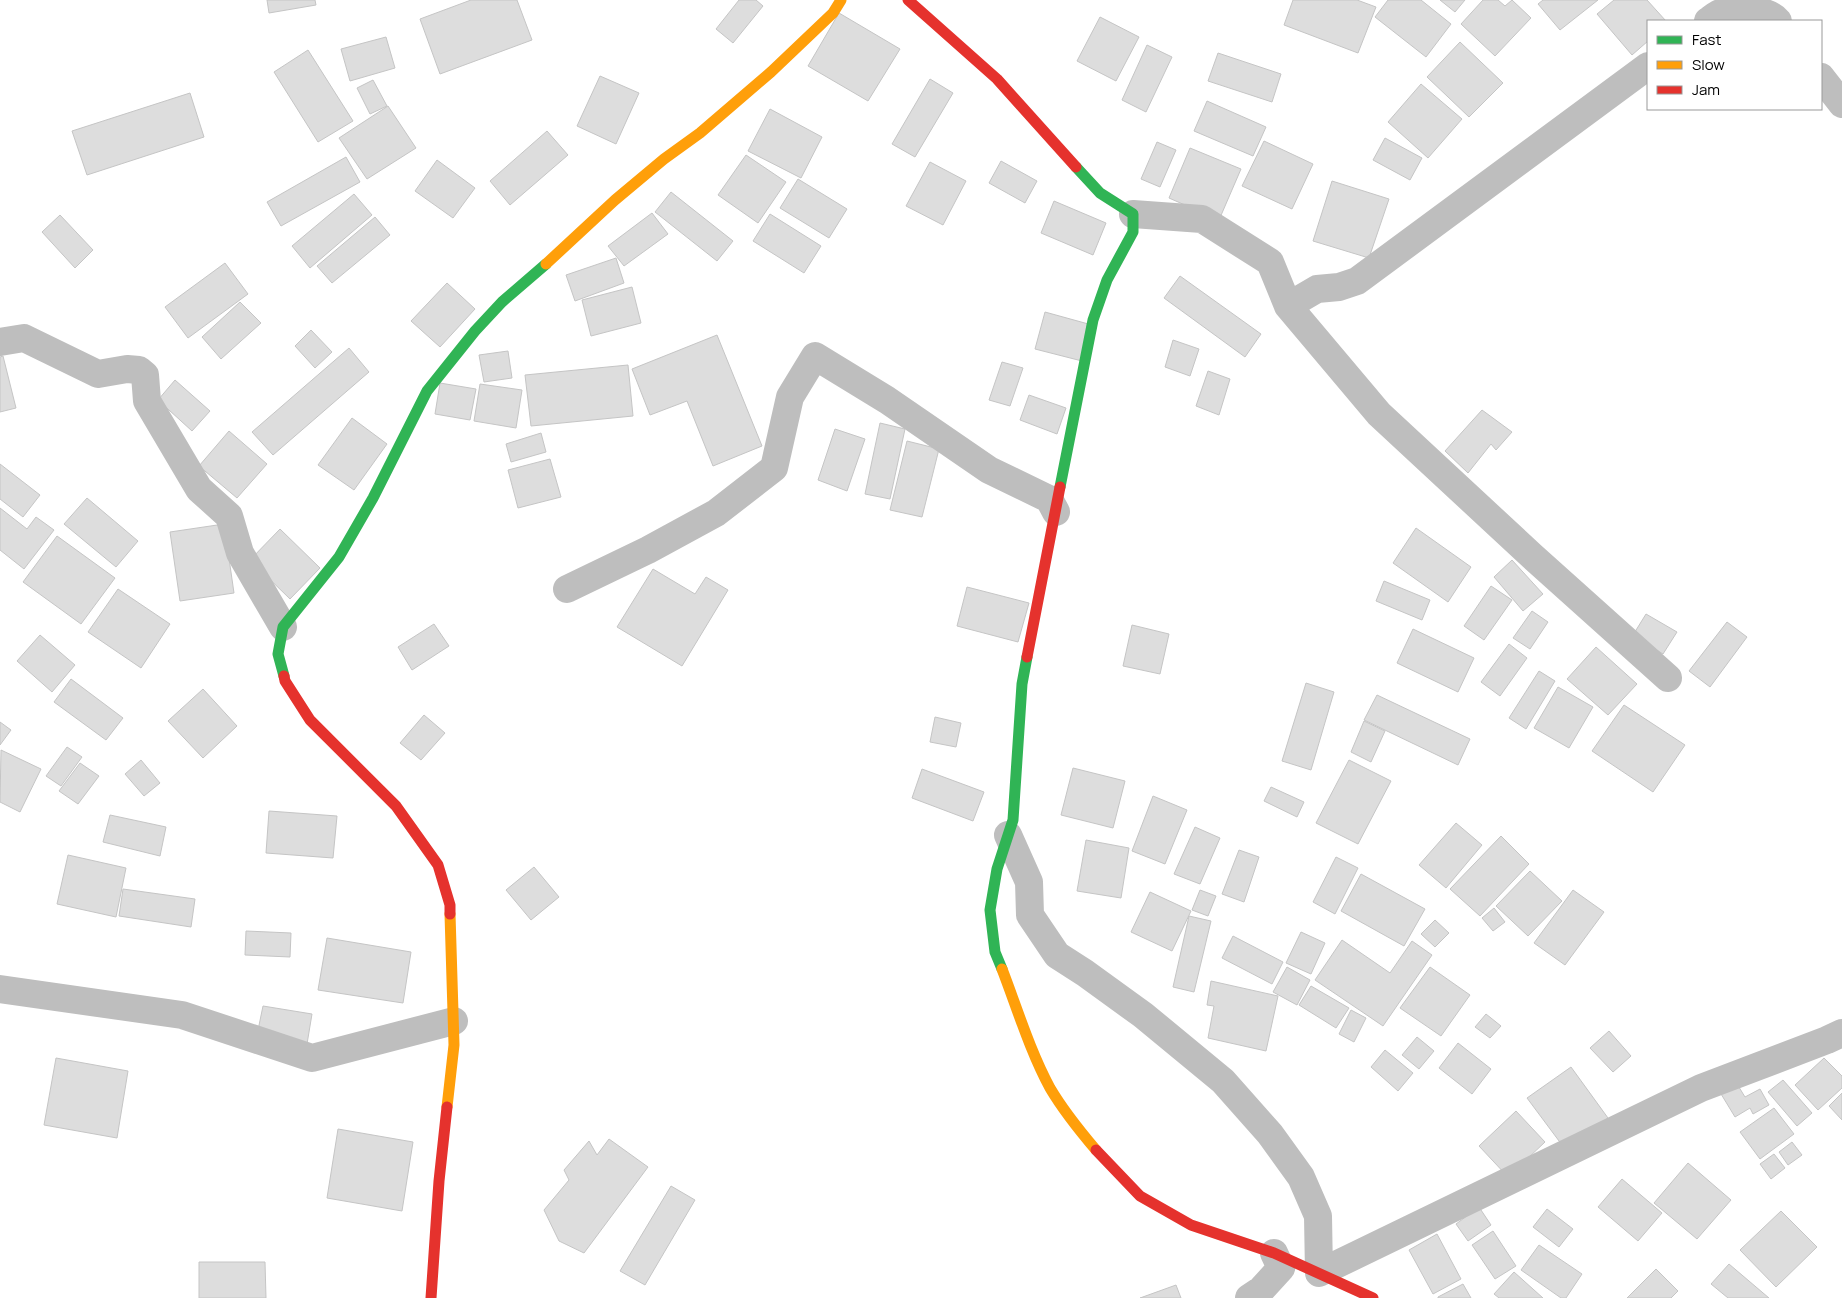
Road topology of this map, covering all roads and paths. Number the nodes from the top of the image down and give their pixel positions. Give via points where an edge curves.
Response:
1 (841, 0) edge
2 (908, 0) edge
3 (1709, 20) edge
4 (1777, 20) edge
5 (1647, 67) edge
6 (1822, 78) edge
7 (1842, 104) edge
8 (1133, 214) junction
9 (1288, 306) junction
10 (0, 342) edge
11 (1056, 512) junction
12 (567, 589) dead end
13 (283, 627) junction
14 (1668, 678) dead end
15 (1008, 835) junction
16 (0, 988) edge
17 (454, 1020) junction
18 (1842, 1033) edge
19 (1274, 1253) junction
20 (1319, 1273) junction
21 (431, 1298) edge
22 (1249, 1298) edge
23 (1373, 1298) edge

1 - 13 street via 833,13 771,72 615,200 474,331 427,391 339,557
2 - 8 street via 997,79 1100,193
3 - 4 street via 1719,13 1750,9
5 - 9 street via 1357,281 1317,289
6 - 7 street
8 - 9 street via 1202,219 1270,262
8 - 11 street via 1133,232 1107,280 1094,320
9 - 14 street via 1379,414
10 - 13 street via 24,338 98,374 127,369 145,374 147,400 198,489 228,516 240,554
11 - 12 street via 1049,498 989,470 815,356 790,397 774,468 716,513
11 - 15 street via 1022,684 1013,820
13 - 17 street via 278,654 285,681 310,720 396,806 438,865 450,904
15 - 19 street via 997,869 990,910 995,952 1050,1087 1103,1159 1140,1196 1191,1224
15 - 20 street via 1028,882 1030,915 1057,956 1143,1015 1223,1081 1270,1134 1301,1177 1318,1216
16 - 17 street via 182,1015 312,1058
17 - 21 street via 454,1046 438,1181
18 - 20 street via 1701,1088
19 - 20 street
19 - 22 street via 1281,1268
20 - 23 street

